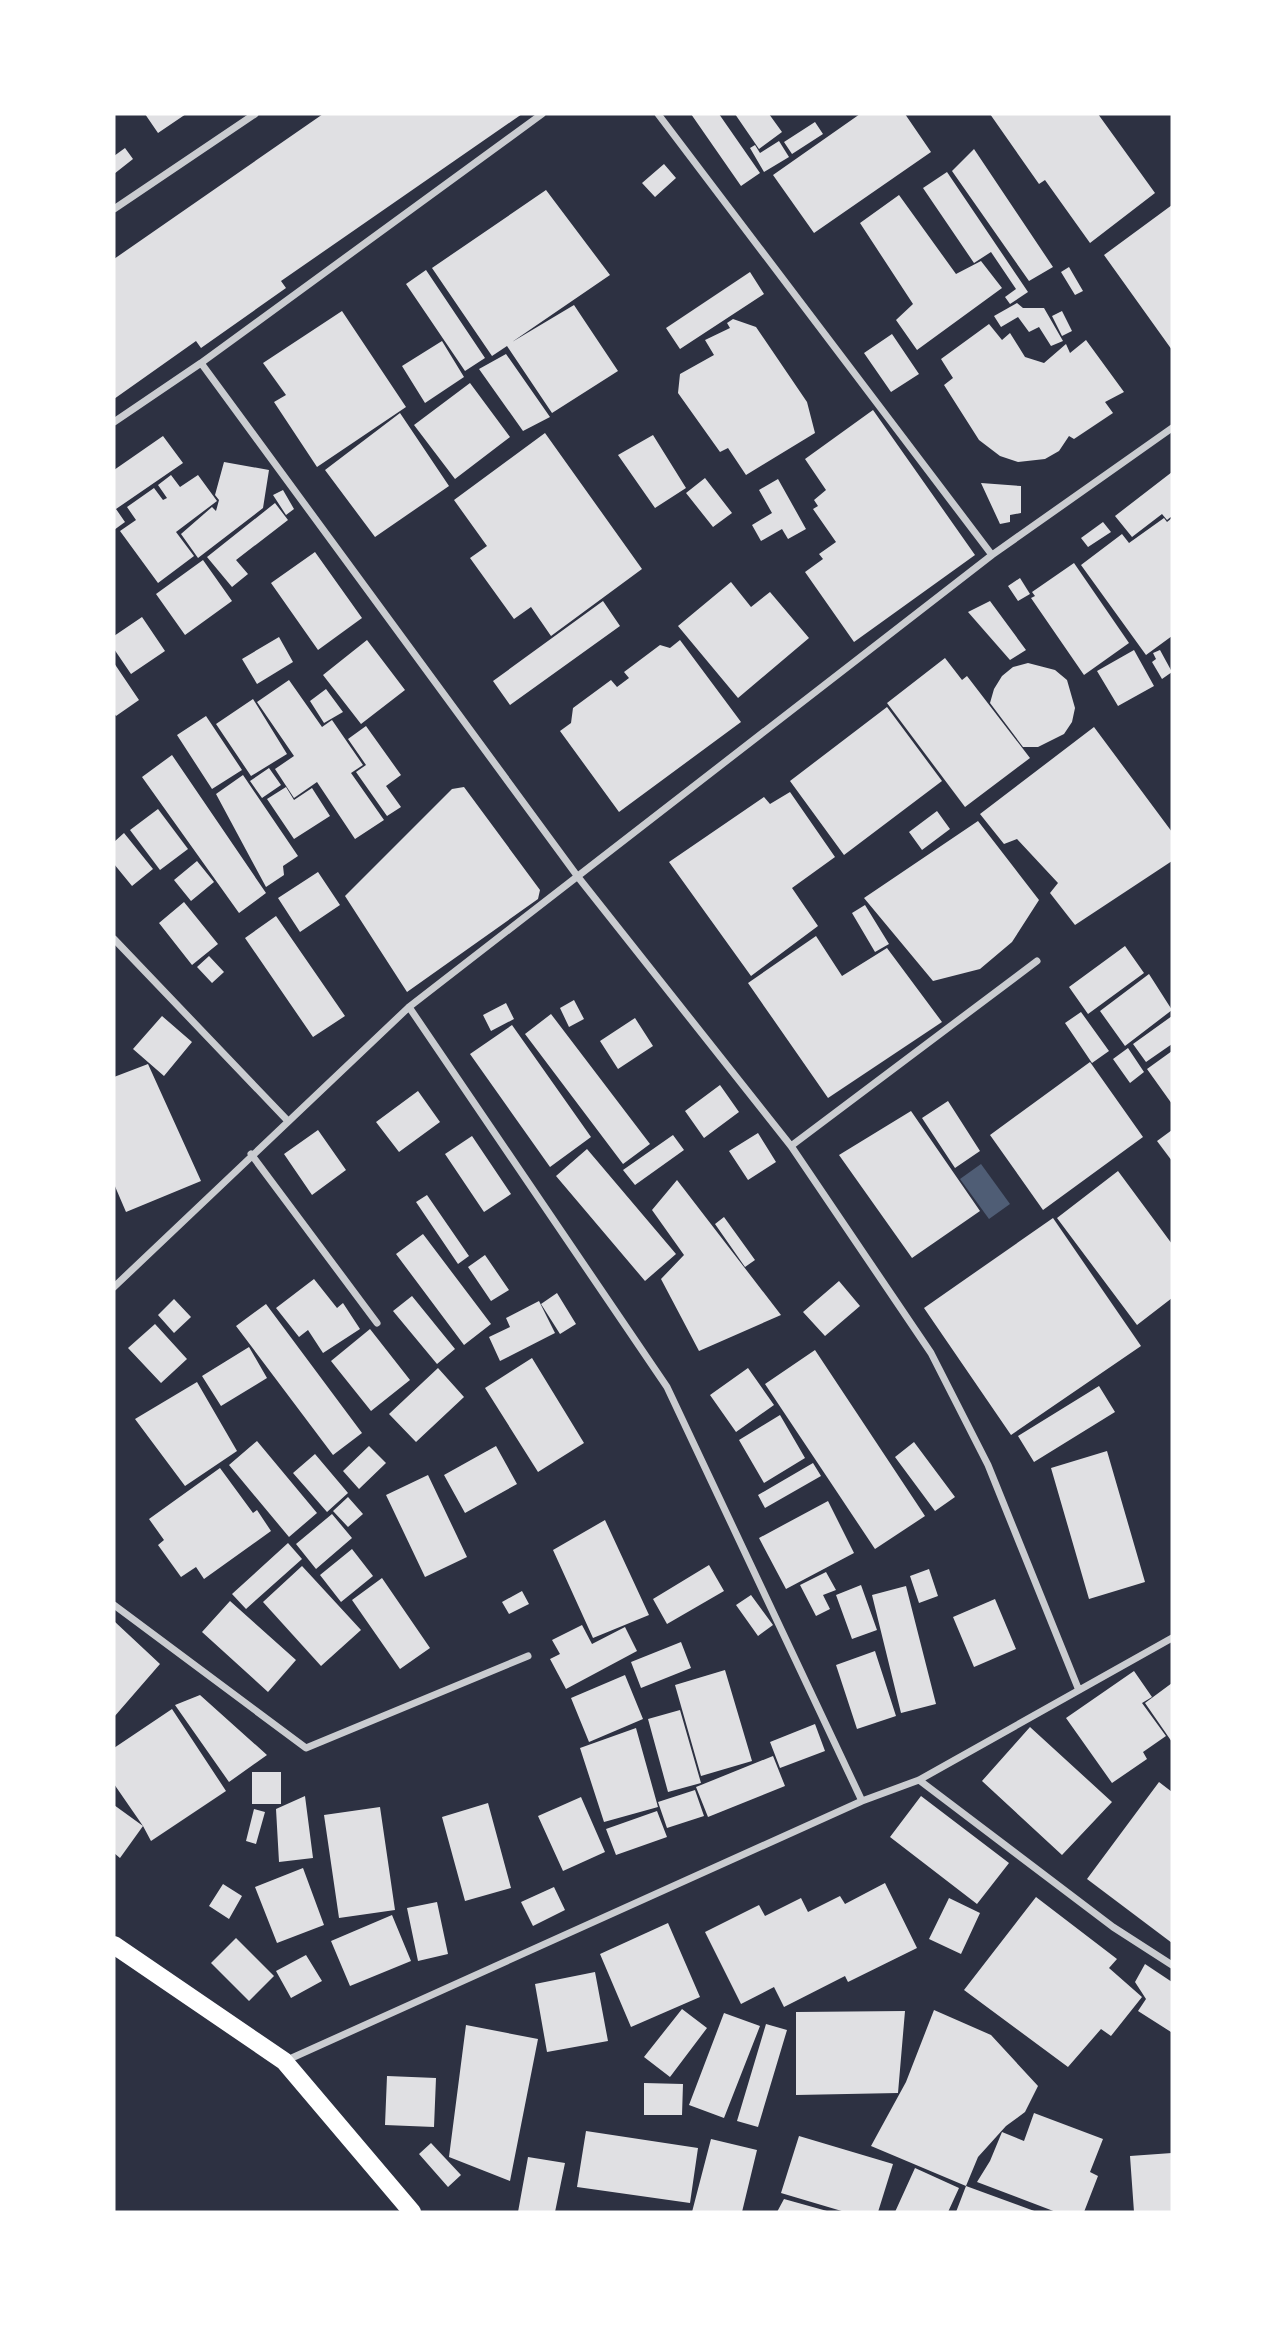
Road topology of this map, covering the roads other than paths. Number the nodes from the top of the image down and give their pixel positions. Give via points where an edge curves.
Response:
1 (255, 114) edge
2 (542, 114) edge
3 (658, 114) edge
4 (114, 209) edge
5 (201, 363) junction
6 (114, 422) edge
7 (1172, 428) edge
8 (992, 555) junction
9 (578, 877) junction
10 (114, 939) edge
11 (1037, 961) dead end
12 (410, 1007) junction
13 (287, 1119) junction
14 (791, 1146) junction
15 (251, 1154) junction
16 (114, 1287) edge
17 (377, 1323) dead end
18 (114, 1605) edge
19 (1172, 1638) edge
20 (528, 1656) dead end
21 (1078, 1688) junction
22 (919, 1780) junction
23 (862, 1801) junction
24 (114, 1945) edge
25 (1172, 1965) edge
26 (284, 2061) junction
27 (412, 2212) edge

1 - 4 street
2 - 5 street
3 - 8 street
5 - 6 street
5 - 9 street
7 - 8 street
8 - 9 street
9 - 12 street
9 - 14 street
10 - 13 street
11 - 14 street
12 - 13 street
12 - 23 street via 667,1387
13 - 15 street
14 - 21 street via 932,1353 988,1465
15 - 16 street
15 - 17 street
18 - 20 street via 306,1748
19 - 21 street
21 - 22 street
22 - 23 street
22 - 25 street via 1113,1927
23 - 26 street
24 - 26 main road
26 - 27 main road

